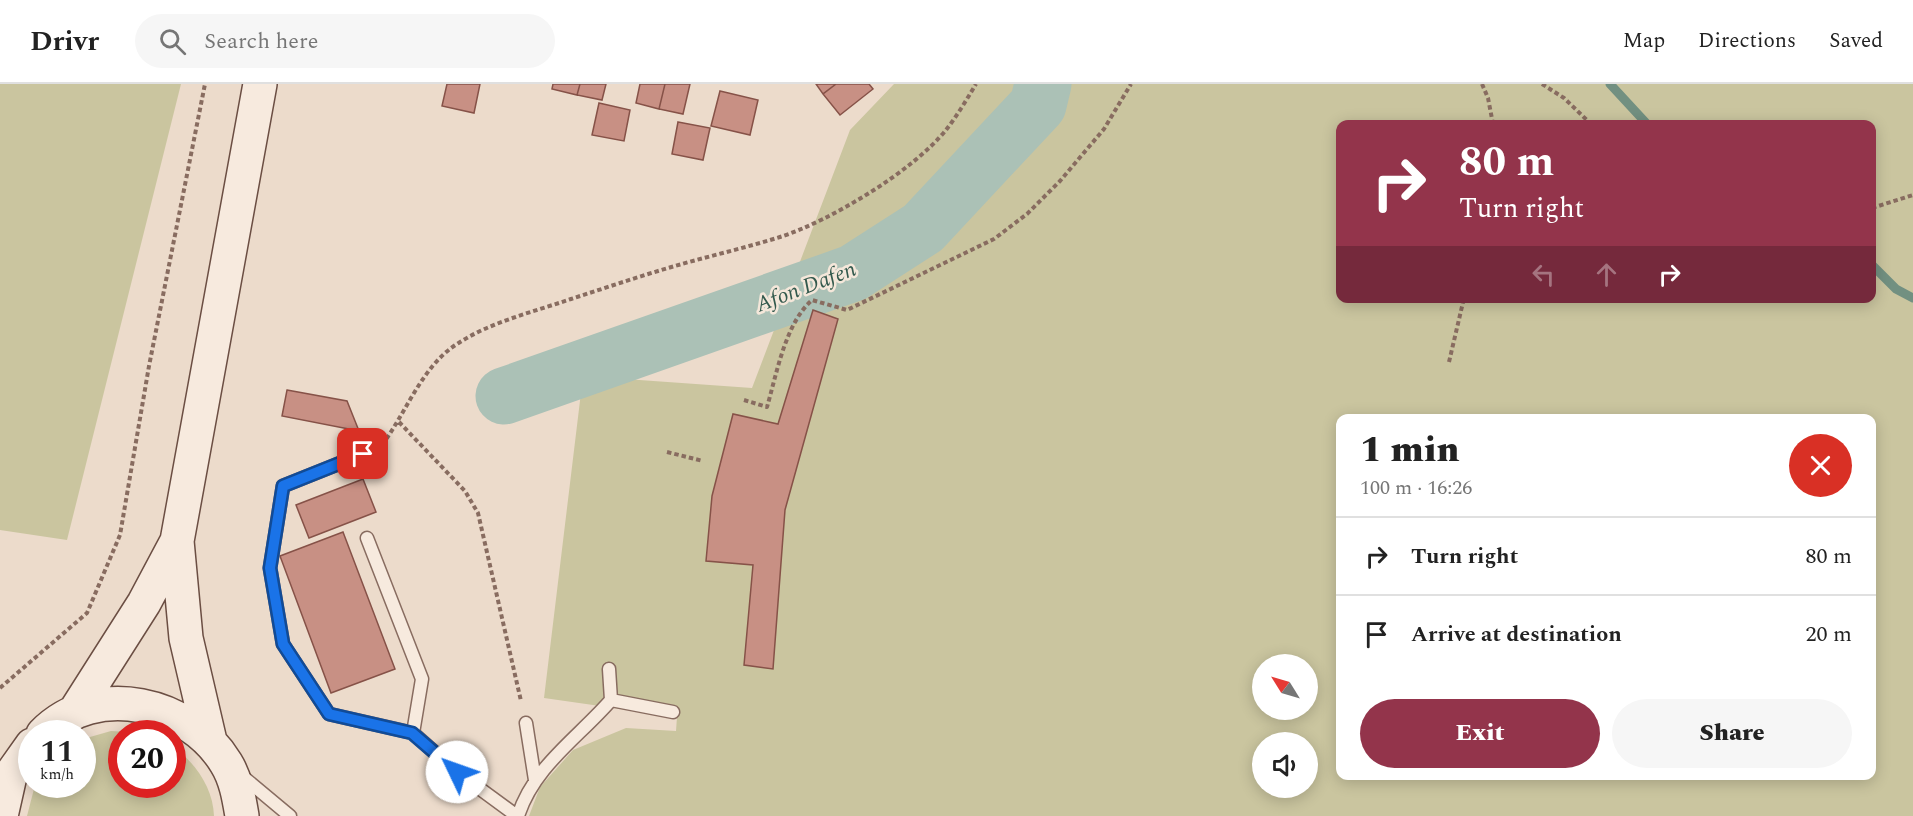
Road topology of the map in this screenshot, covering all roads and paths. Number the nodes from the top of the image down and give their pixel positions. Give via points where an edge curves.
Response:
1 (205, 84) edge
2 (260, 84) edge
3 (976, 84) edge
4 (1131, 84) edge
5 (1482, 84) edge
6 (1542, 84) edge
7 (1492, 120) edge
8 (1587, 120) edge
9 (1913, 195) edge
10 (1876, 207) edge
11 (1463, 303) edge
12 (1449, 362) dead end
13 (744, 400) dead end
14 (399, 422) junction
15 (667, 452) dead end
16 (363, 454) joint
17 (703, 461) dead end
18 (367, 538) dead end
19 (177, 541) junction
20 (609, 669) dead end
21 (0, 688) edge
22 (611, 700) junction
23 (673, 712) dead end
24 (74, 713) junction
25 (63, 720) edge
26 (526, 723) joint
27 (412, 733) junction
28 (218, 753) junction
29 (18, 759) edge
30 (535, 780) junction
31 (1, 816) edge
32 (242, 816) edge
33 (290, 816) edge
34 (518, 816) edge

1 - 21 path via 120,535 87,613
2 - 19 main road
3 - 14 path via 946,130 920,156 877,188 782,236 672,267 488,328 457,344 436,361
4 - 13 path via 1104,129 1027,214 994,239 847,310 812,300 802,309 789,338 767,407
5 - 7 path
6 - 8 path
9 - 10 path
11 - 12 path
14 - 16 path via 381,446
14 - 26 path via 465,491 478,513
15 - 17 path
16 - 27 lane via 283,486 270,568 283,644 329,714
18 - 27 lane via 422,679
19 - 24 main road via 138,613
19 - 28 main road via 186,638
20 - 22 lane
22 - 23 lane
22 - 30 lane
24 - 25 main road
24 - 28 main road via 104,705 134,704 162,710 188,723
26 - 30 lane
27 - 34 lane
28 - 32 main road via 238,790
28 - 33 lane
29 - 31 main road
30 - 34 lane

